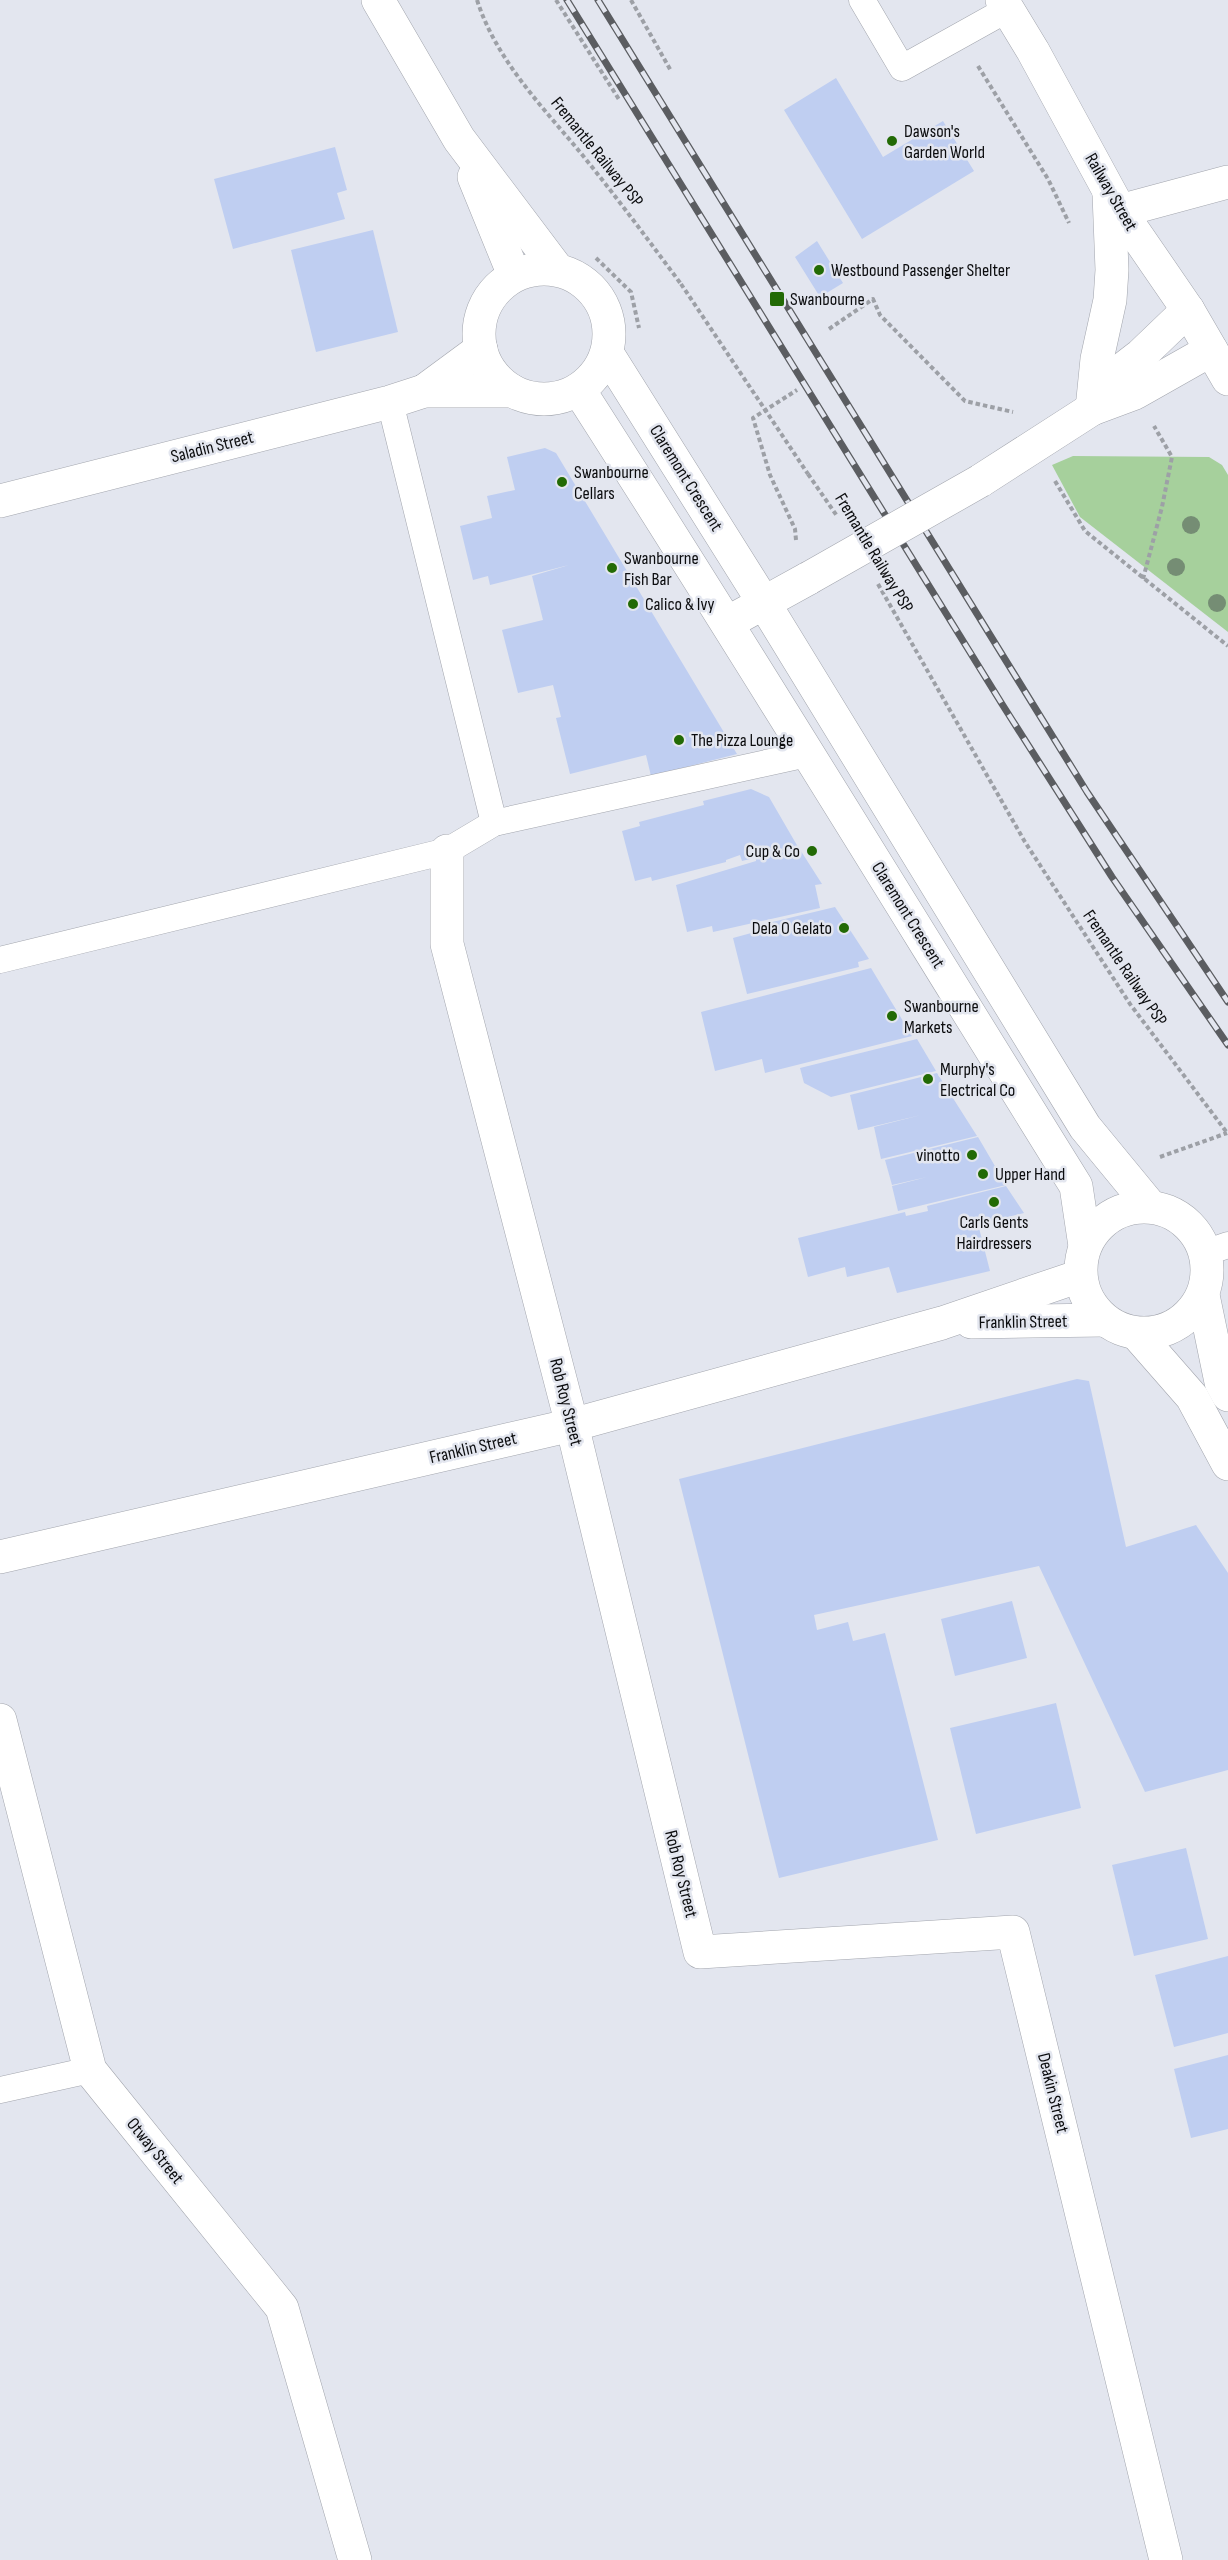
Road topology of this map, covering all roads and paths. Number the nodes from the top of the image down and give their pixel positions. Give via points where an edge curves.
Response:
1 (378, 0) edge
2 (477, 0) edge
3 (556, 0) edge
4 (631, 0) edge
5 (862, 0) edge
6 (1005, 5) edge
7 (960, 37) junction
8 (671, 71) dead end
9 (620, 101) dead end
10 (459, 139) junction
11 (1228, 182) edge
12 (1114, 201) junction
13 (1072, 229) dead end
14 (557, 269) junction
15 (514, 275) junction
16 (1188, 310) junction
17 (829, 328) dead end
18 (481, 349) junction
19 (1210, 350) junction
20 (607, 353) junction
21 (1228, 379) edge
22 (579, 390) junction
23 (797, 390) dead end
24 (424, 391) junction
25 (512, 391) junction
26 (1135, 393) junction
27 (390, 402) junction
28 (1092, 409) junction
29 (1034, 445) junction
30 (0, 501) edge
31 (841, 523) dead end
32 (796, 547) dead end
33 (1143, 579) junction
34 (877, 581) dead end
35 (764, 603) junction
36 (729, 622) junction
37 (1228, 646) edge
38 (807, 754) junction
39 (494, 823) junction
40 (447, 851) junction
41 (0, 960) edge
42 (1228, 1134) edge
43 (1150, 1206) junction
44 (1217, 1249) edge
45 (1083, 1261) junction
46 (1203, 1295) junction
47 (1104, 1320) junction
48 (942, 1323) junction
49 (1136, 1334) junction
50 (1228, 1395) edge
51 (572, 1425) junction
52 (1228, 1464) edge
53 (0, 1557) edge
54 (0, 1720) edge
55 (700, 1952) joint
56 (90, 2070) junction
57 (0, 2090) edge
58 (355, 2560) edge
59 (1166, 2560) edge

1 - 10 street
2 - 31 path, Fremantle Railway PSP, bridge via 486,28 508,65 624,207 681,284
3 - 9 path
4 - 8 path
5 - 7 lane via 902,68
6 - 7 lane
6 - 12 street, Railway Street
7 - 13 path via 1048,179
10 - 14 street
10 - 15 street
11 - 12 street
12 - 16 street, Railway Street
12 - 28 street via 1110,300 1097,359
14 - 15 street via 535,269
14 - 20 street via 577,277 594,291 605,310 610,331
15 - 18 street via 496,289 485,307 479,328
16 - 19 street, Railway Street
16 - 28 street via 1119,372
17 - 29 path via 873,300 880,315 965,401 1040,420 1025,429
18 - 24 street, Saladin Street
18 - 25 street via 498,380
19 - 21 street, Railway Street
19 - 26 street
20 - 22 street via 596,374
20 - 35 street, Claremont Crescent
22 - 25 street via 545,399 528,398
22 - 36 street, Claremont Crescent
23 - 32 path via 753,418 770,475 795,529
24 - 25 street, Saladin Street
24 - 27 street, Saladin Street
26 - 28 street
26 - 33 path via 1172,458
27 - 30 street, Saladin Street
27 - 39 lane
28 - 29 street
29 - 33 path via 1085,531
29 - 35 street, bridge via 980,481
33 - 37 path
34 - 42 path, Fremantle Railway PSP via 1025,842 1130,1004
35 - 36 street
35 - 43 street, Claremont Crescent via 1085,1127
36 - 38 street, Claremont Crescent
38 - 39 lane
38 - 45 street, Claremont Crescent via 1076,1186
39 - 40 lane
40 - 41 lane
40 - 51 street, Rob Roy Street via 447,944
43 - 44 street via 1184,1221
43 - 45 street via 1111,1215 1095,1228
44 - 46 street
45 - 47 street via 1092,1308
45 - 48 street, Franklin Street
46 - 49 street via 1176,1326 1157,1333
46 - 50 street via 1221,1382
47 - 48 street, Franklin Street
47 - 49 street
48 - 51 street, Franklin Street
49 - 52 street via 1192,1397
51 - 53 street, Franklin Street
51 - 55 street, Rob Roy Street
54 - 56 street, Otway Street
55 - 59 street, Deakin Street via 1013,1932
56 - 57 lane
56 - 58 street, Otway Street via 282,2308

